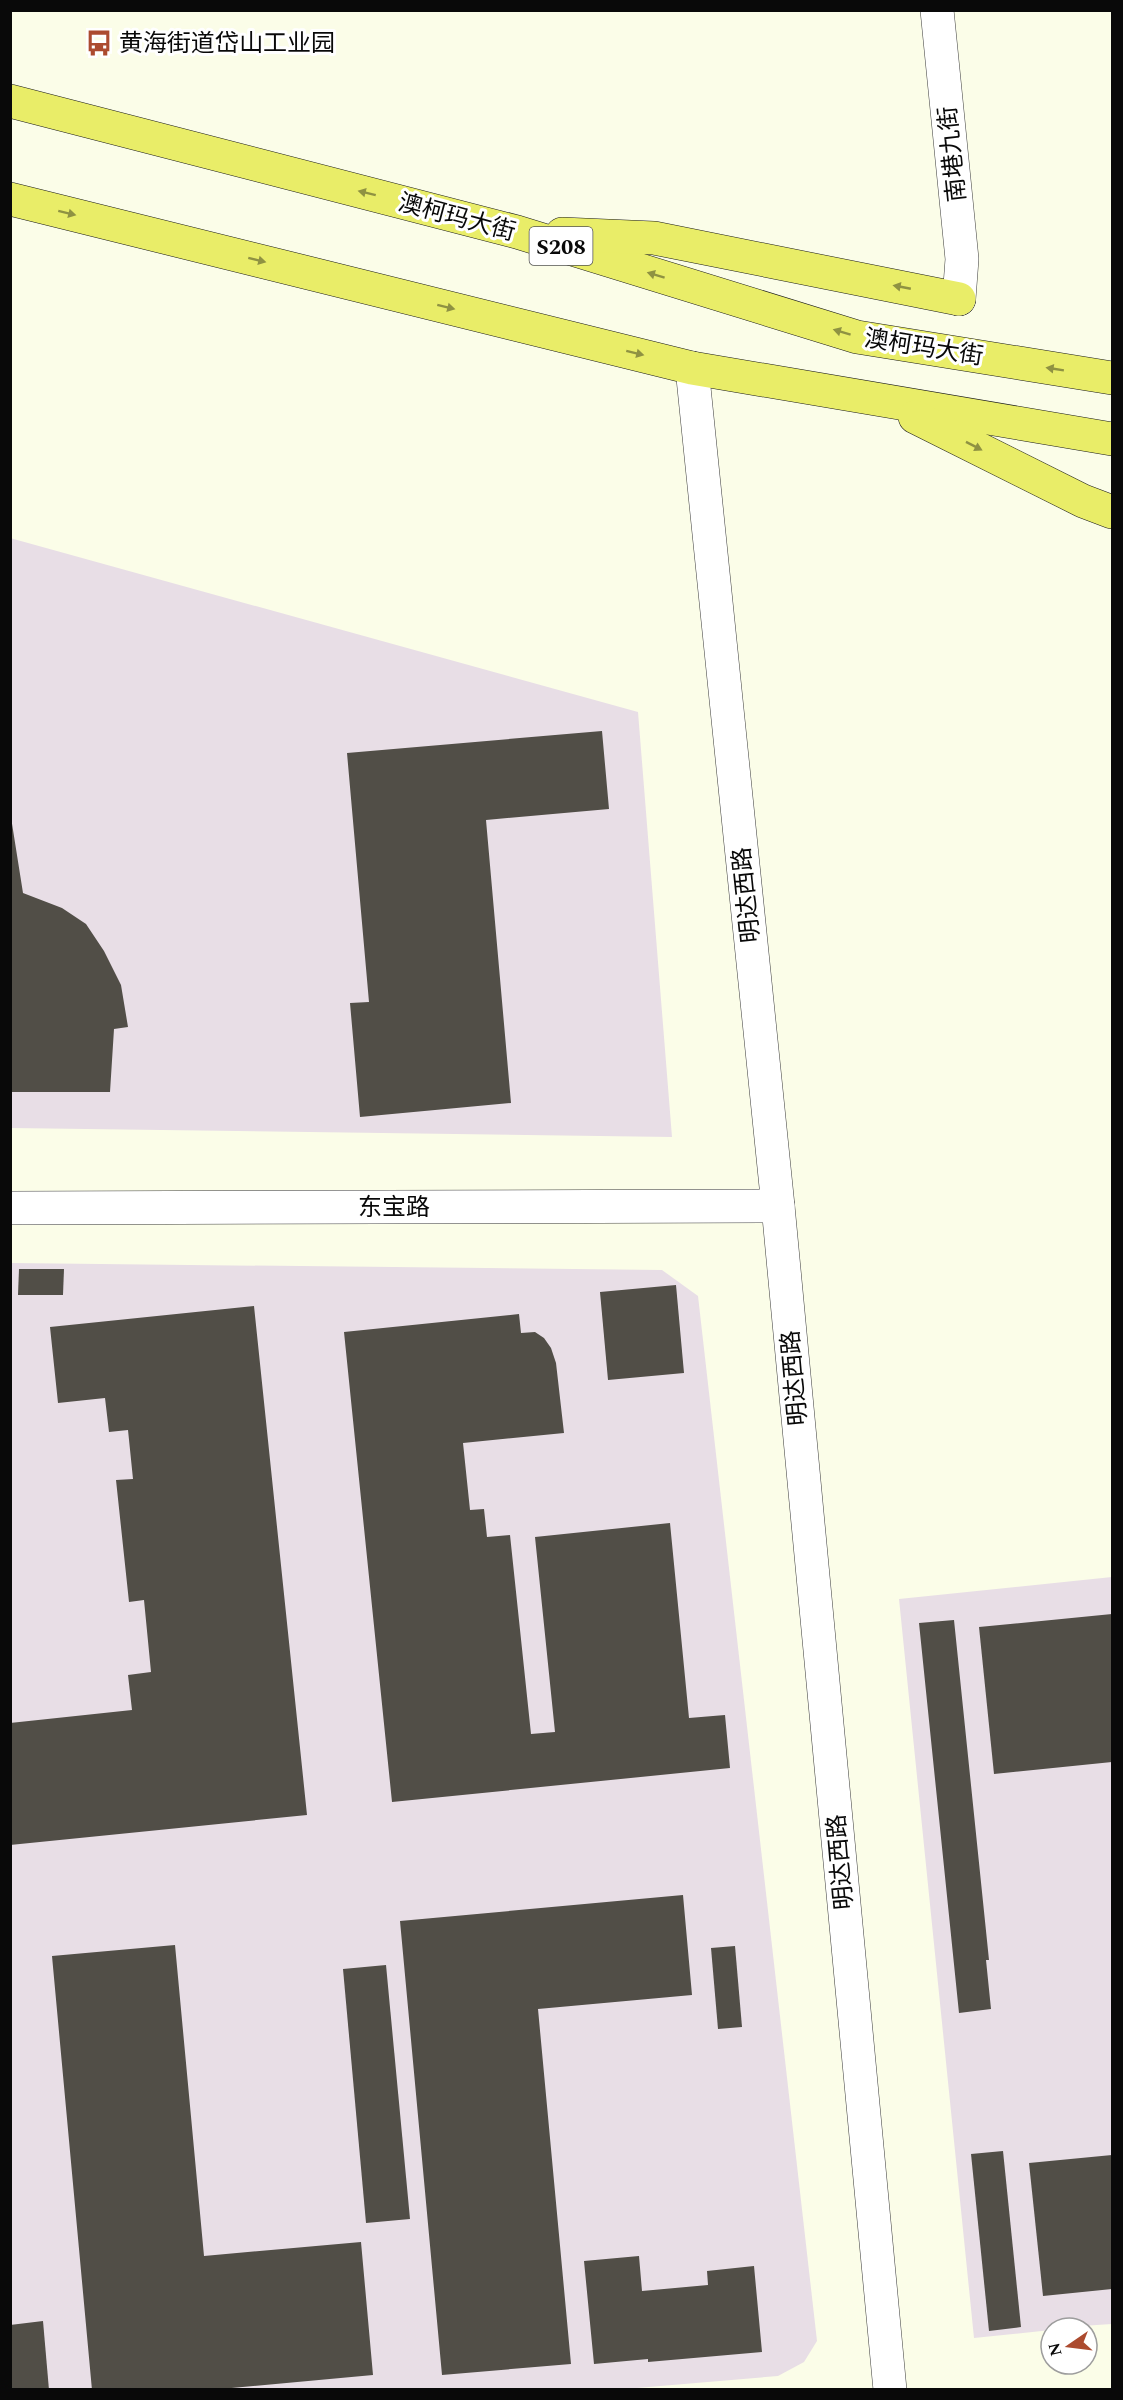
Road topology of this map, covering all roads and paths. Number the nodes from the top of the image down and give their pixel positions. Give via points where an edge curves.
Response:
1 (937, 10) edge
2 (10, 101) edge
3 (10, 199) edge
4 (517, 232) junction
5 (959, 298) joint
6 (692, 368) junction
7 (1113, 378) edge
8 (884, 401) junction
9 (1113, 439) edge
10 (1113, 512) edge
11 (778, 1206) junction
12 (10, 1208) edge
13 (890, 2390) edge

1 - 5 street, 南塂九街 via 962,260
4 -> 2 main road, 澳柯玛大街 / S208
3 -> 6 main road
5 -> 4 main road via 654,238
7 -> 4 main road, 澳柯玛大街 / S208 via 857,337
6 - 8 main road
6 - 11 street, 明达西路
8 - 9 main road
8 -> 10 main road via 1083,501
11 - 12 street, 东宝路
11 - 13 street, 明达西路

